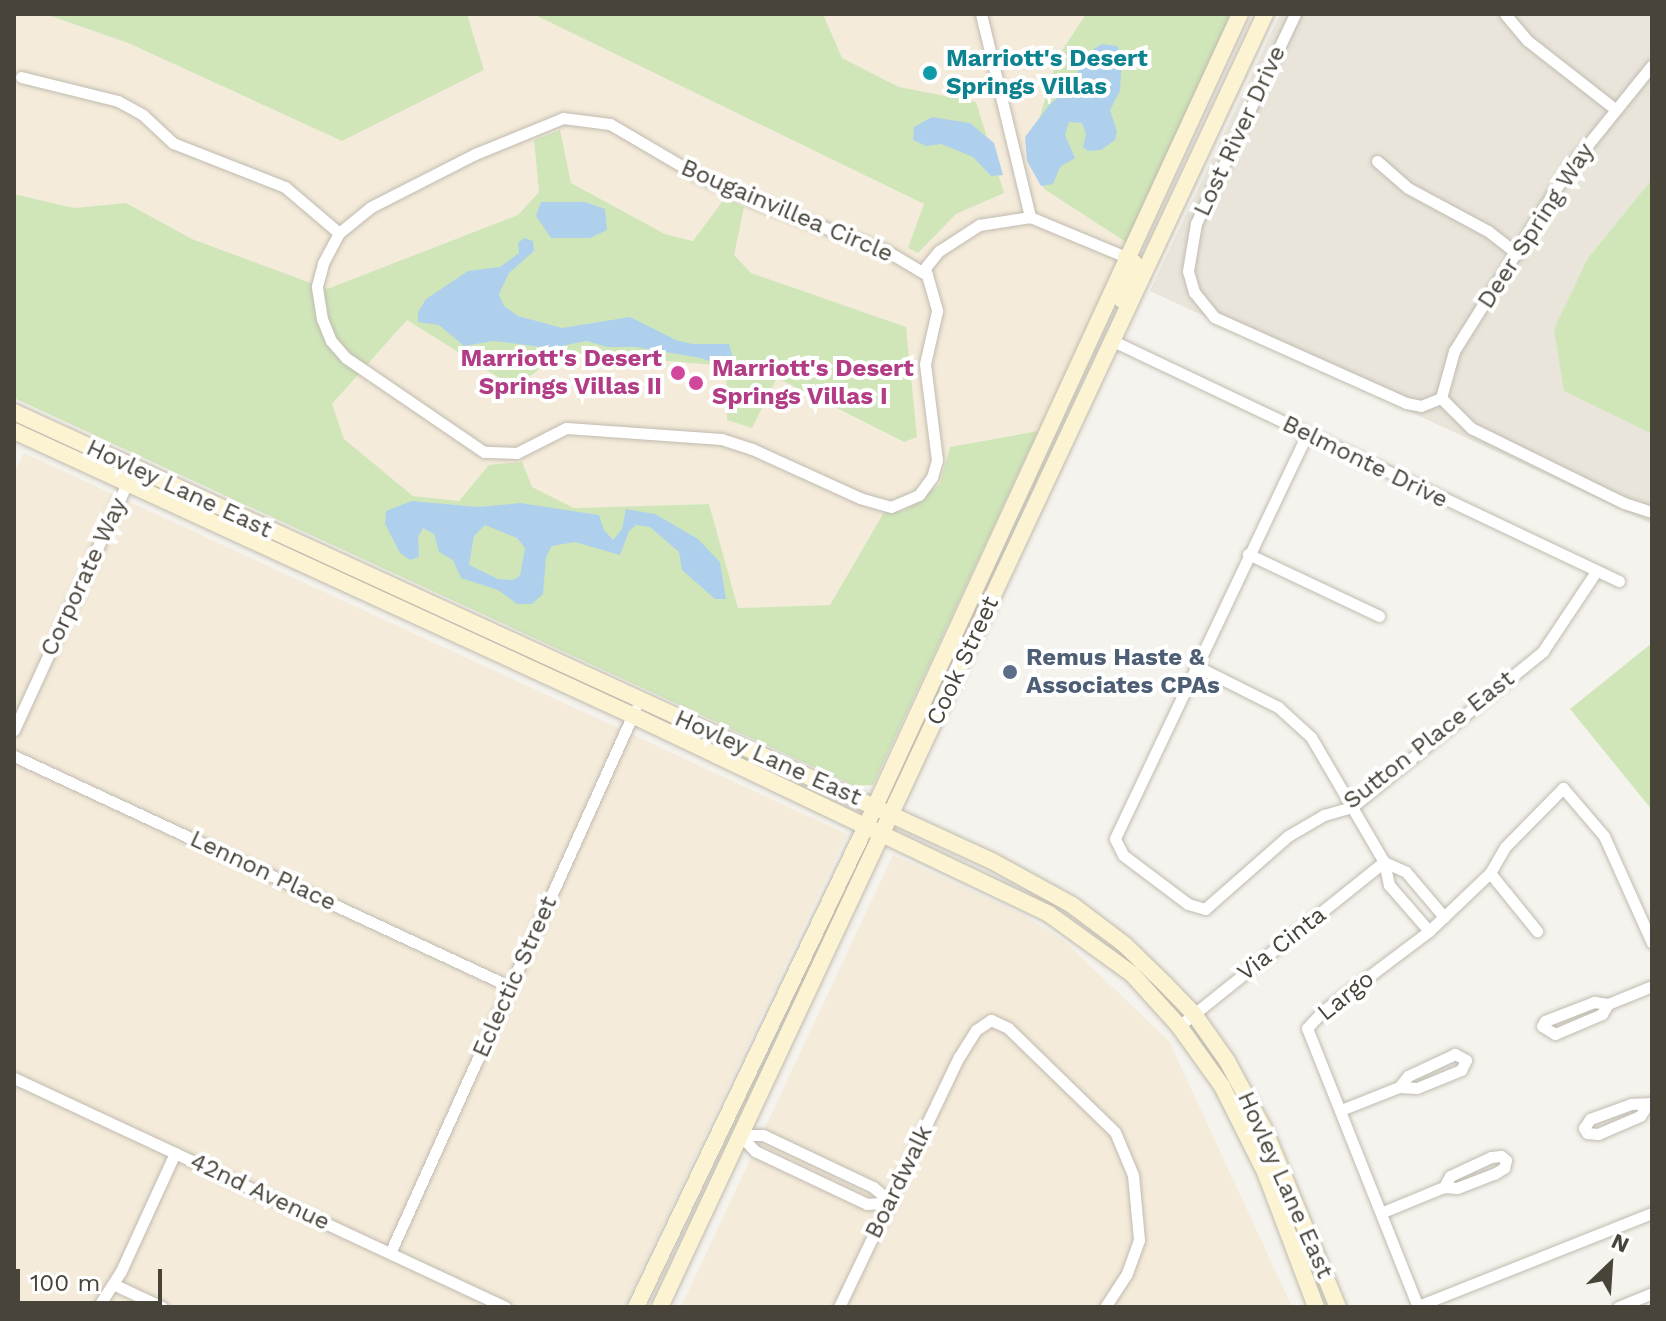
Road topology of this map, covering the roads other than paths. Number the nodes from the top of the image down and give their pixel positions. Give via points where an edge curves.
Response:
1 (981, 14) edge
2 (1240, 14) edge
3 (1265, 14) edge
4 (1295, 14) edge
5 (1505, 14) edge
6 (1652, 65) edge
7 (21, 77) dead end
8 (1615, 109) junction
9 (1377, 161) dead end
10 (1030, 217) junction
11 (339, 233) junction
12 (1517, 254) junction
13 (1126, 257) junction
14 (927, 275) junction
15 (1113, 341) junction
16 (1441, 398) junction
17 (14, 412) edge
18 (14, 431) edge
19 (1307, 434) junction
20 (130, 476) junction
21 (1025, 479) junction
22 (1652, 512) edge
23 (1248, 554) junction
24 (319, 571) junction
25 (1595, 573) junction
26 (1619, 581) dead end
27 (389, 586) junction
28 (985, 615) junction
29 (1379, 616) dead end
30 (528, 667) junction
31 (1198, 667) junction
32 (586, 675) junction
33 (636, 708) junction
34 (14, 730) edge
35 (14, 756) edge
36 (875, 807) junction
37 (1352, 807) junction
38 (892, 815) junction
39 (866, 826) junction
40 (883, 835) junction
41 (1384, 862) junction
42 (1490, 873) junction
43 (1444, 917) junction
44 (1429, 931) junction
45 (1537, 931) dead end
46 (1652, 943) edge
47 (1652, 986) edge
48 (511, 987) junction
49 (1608, 1004) junction
50 (1194, 1014) junction
51 (1179, 1026) junction
52 (746, 1075) junction
53 (14, 1078) edge
54 (1399, 1087) junction
55 (1649, 1104) edge
56 (1341, 1110) junction
57 (740, 1135) junction
58 (175, 1153) junction
59 (1444, 1187) junction
60 (891, 1202) junction
61 (1383, 1212) junction
62 (1652, 1213) edge
63 (390, 1253) junction
64 (113, 1284) junction
65 (1652, 1293) edge
66 (1418, 1306) edge
67 (98, 1307) edge
68 (162, 1307) edge
69 (505, 1307) edge
70 (636, 1307) edge
71 (660, 1307) edge
72 (839, 1307) edge
73 (1105, 1307) edge
74 (1316, 1307) edge
75 (1338, 1307) edge
76 (1618, 1307) edge

1 - 10 street
2 - 13 main road, Cook Street
3 - 15 main road, Cook Street
4 - 16 street, Lost River Drive via 1196,223 1188,271 1194,292 1214,317 1406,403 1421,406
5 - 8 street via 1528,41
6 - 8 street, Deer Spring Way
7 - 11 street via 118,101 143,115 173,143 285,187
8 - 12 street, Deer Spring Way via 1569,168
9 - 12 street via 1408,188 1488,231
10 - 13 street
10 - 14 street via 979,225 939,251 925,268
11 - 14 street, Bougainvillea Circle via 371,207 475,154 563,118 610,124 697,175 885,250
11 - 14 street, Bougainvillea Circle via 317,286 331,341 346,358 484,452 517,453 566,428 721,439 891,507 919,495 937,460 925,364 937,311
12 - 16 street, Deer Spring Way via 1454,351
13 - 15 main road via 1134,263 1133,271
13 - 21 main road, Cook Street
15 - 19 street, Belmonte Drive
15 - 28 main road, Cook Street
16 - 22 street via 1471,428
17 - 20 main road, Hovley Lane East
18 - 20 main road, Hovley Lane East
19 - 23 street
19 - 25 street, Belmonte Drive
20 - 24 main road, Hovley Lane East
20 - 27 main road, Hovley Lane East
20 - 34 street, Corporate Way
21 - 28 main road via 979,602
21 - 36 main road, Cook Street
23 - 29 street
23 - 31 street
24 - 27 main road via 330,568
24 - 30 main road, Hovley Lane East
25 - 26 street, Belmonte Drive
25 - 37 street, Sutton Place East via 1543,651
27 - 32 main road, Hovley Lane East
28 - 38 main road, Cook Street
30 - 32 main road via 542,664
30 - 33 main road, Hovley Lane East
31 - 37 street via 1278,707 1311,737
31 - 37 street, Sutton Place East via 1115,839 1123,855 1188,904 1205,909 1288,836 1324,815
32 - 33 main road, Hovley Lane East
33 - 36 main road, Hovley Lane East
33 - 39 main road, Hovley Lane East
33 - 48 street, Eclectic Street
35 - 48 street, Lennon Place
36 - 38 main road, Hovley Lane East
36 - 39 main road, Cook Street
37 - 41 street
38 - 40 main road, Cook Street
38 - 50 main road, Hovley Lane East via 1003,866 1072,905 1125,945
39 - 40 main road, Hovley Lane East
39 - 52 main road, Cook Street
40 - 51 main road, Hovley Lane East via 1049,914 1132,974
40 - 57 main road, Cook Street
41 - 43 street via 1406,872
41 - 44 street via 1389,885
41 - 50 street, Via Cinta
42 - 43 street, Largo
42 - 45 street
42 - 46 street, Largo via 1505,847 1563,788 1604,836
43 - 44 street, Largo
44 - 56 street, Largo via 1307,1028
47 - 49 street
48 - 63 street, Eclectic Street
49 - 49 street via 1594,1002 1542,1026 1555,1034 1602,1014
50 - 51 street, Via Cinta
50 - 75 main road, Hovley Lane East via 1265,1131
51 - 74 main road, Hovley Lane East via 1222,1086 1265,1172
52 - 57 main road
52 - 70 main road, Cook Street
53 - 58 street, 42nd Avenue
54 - 54 street via 1417,1088 1461,1070 1466,1060 1455,1054 1408,1076
54 - 56 street
55 - 55 street via 1631,1104 1590,1119 1584,1128 1598,1134 1640,1116
56 - 61 street, Largo
57 - 60 street via 763,1135 873,1187
57 - 60 street via 755,1151 867,1204
57 - 71 main road, Cook Street
58 - 63 street, 42nd Avenue
58 - 64 street
59 - 59 street via 1457,1188 1494,1174 1506,1160 1491,1157 1450,1176
59 - 61 street
60 - 72 street, Boardwalk
60 - 73 street, Boardwalk via 976,1030 991,1020 1008,1028 1115,1132 1133,1175 1139,1240 1126,1275
61 - 66 street, Largo
62 - 66 street
63 - 69 street, 42nd Avenue
64 - 67 street
64 - 68 street
65 - 76 street

